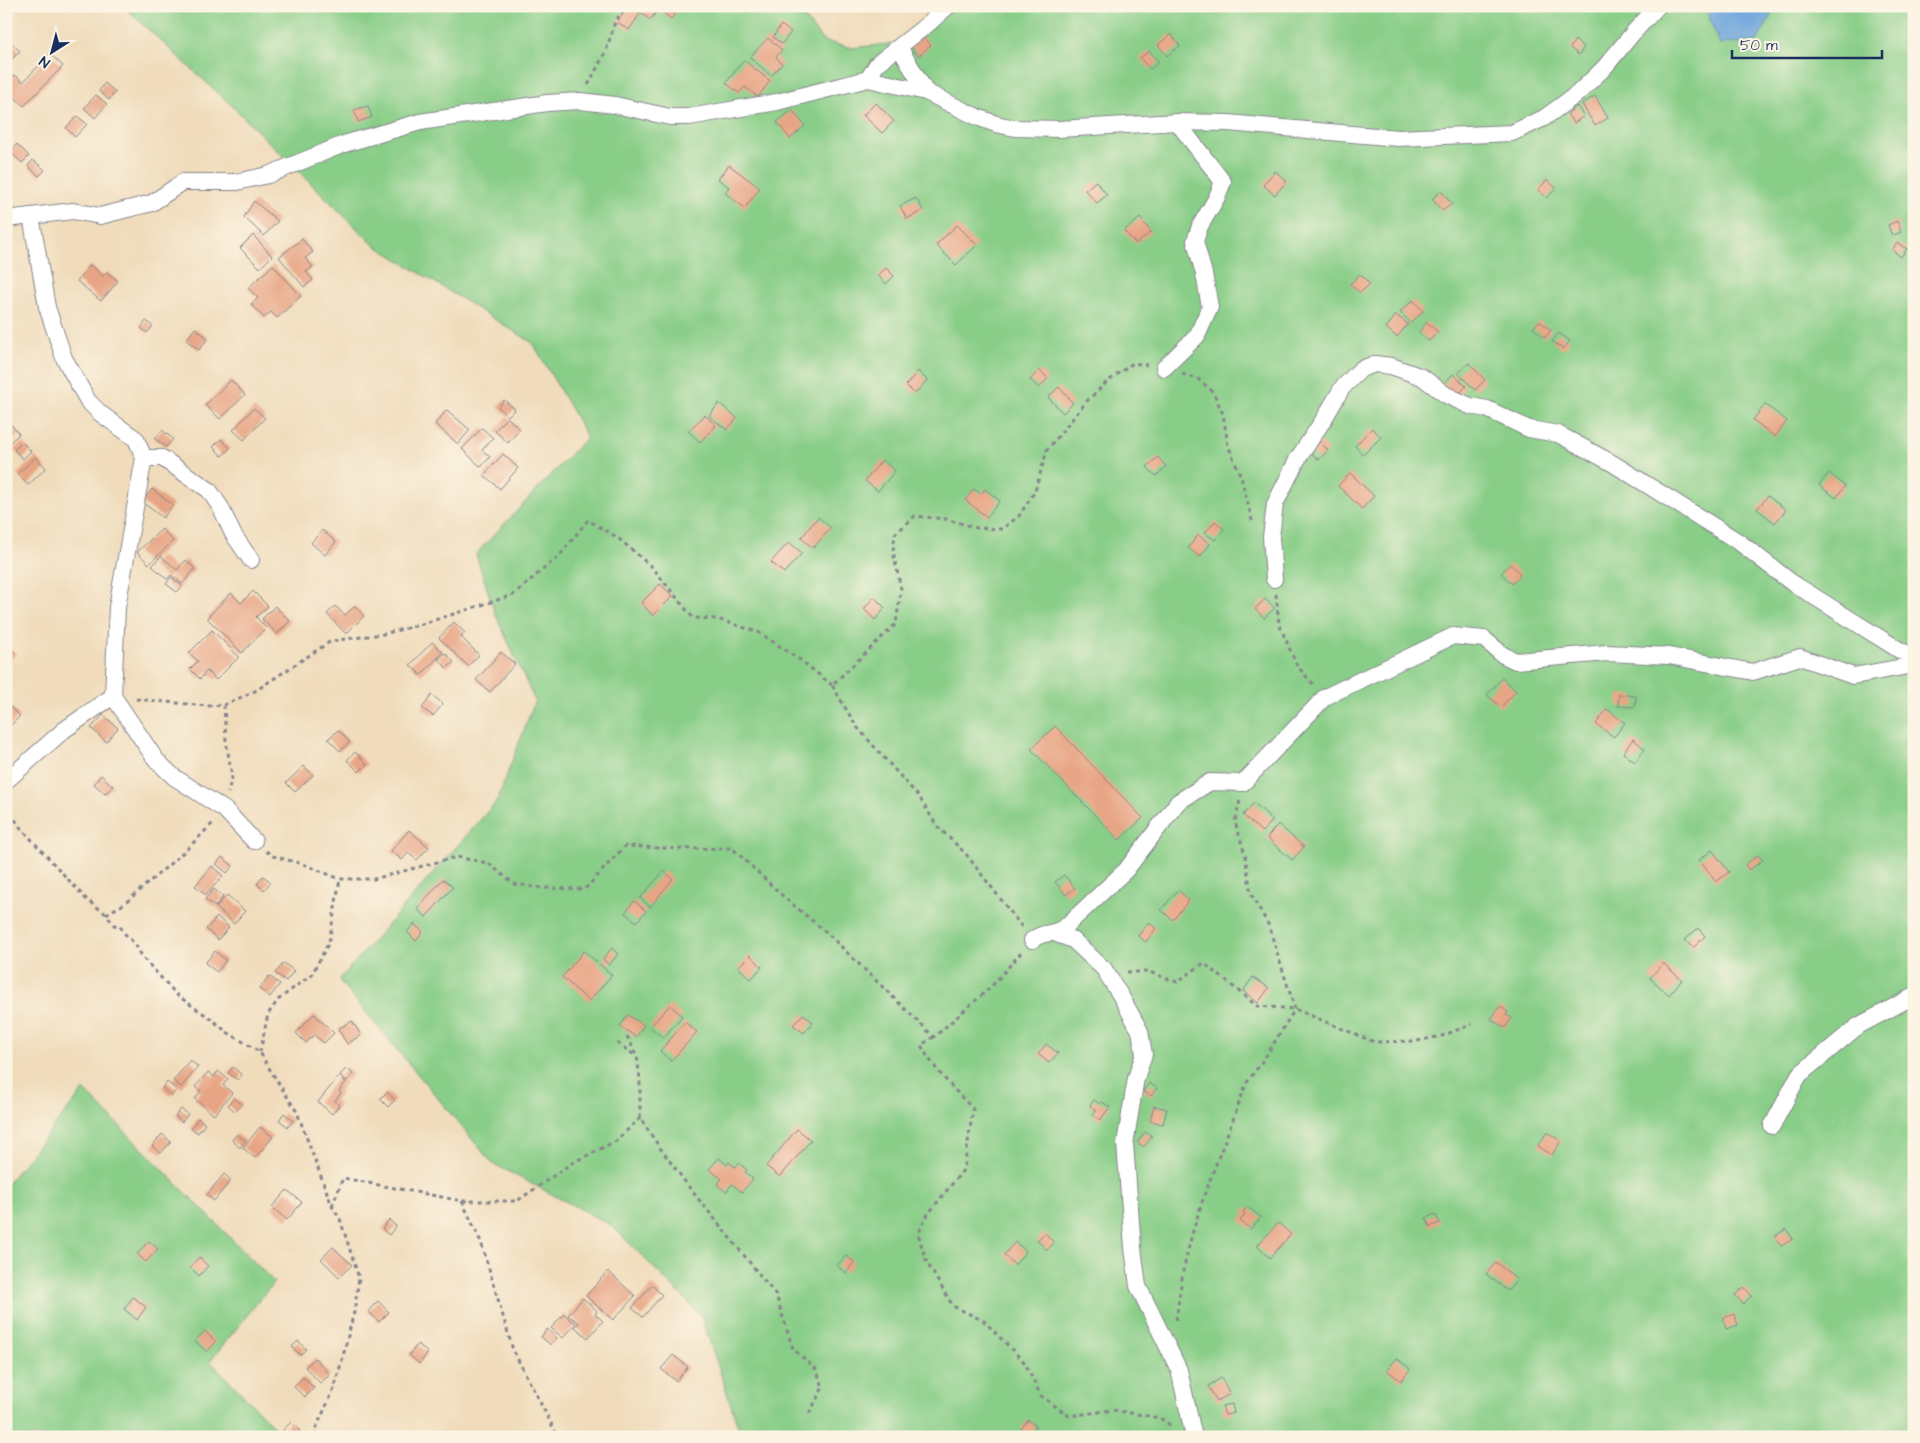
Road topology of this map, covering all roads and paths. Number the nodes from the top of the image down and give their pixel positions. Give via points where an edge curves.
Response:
1 (626, 6) edge
2 (948, 6) edge
3 (1658, 6) edge
4 (899, 47) junction
5 (868, 80) junction
6 (926, 92) junction
7 (580, 101) junction
8 (1176, 122) junction
9 (30, 216) junction
10 (6, 219) edge
11 (1164, 368) junction
12 (144, 458) junction
13 (1255, 529) dead end
14 (251, 560) dead end
15 (1274, 579) joint
16 (1914, 656) edge
17 (1914, 665) edge
18 (832, 685) junction
19 (113, 696) junction
20 (1325, 697) junction
21 (224, 706) junction
22 (6, 781) edge
23 (1243, 783) junction
24 (6, 806) edge
25 (225, 810) junction
26 (254, 841) joint
27 (340, 879) junction
28 (106, 914) junction
29 (1057, 934) junction
30 (1032, 940) junction
31 (1120, 967) dead end
32 (1914, 996) edge
33 (1295, 1009) junction
34 (1472, 1024) dead end
35 (627, 1036) dead end
36 (934, 1037) junction
37 (617, 1043) dead end
38 (260, 1052) junction
39 (637, 1056) junction
40 (640, 1118) junction
41 (1772, 1126) dead end
42 (462, 1201) junction
43 (332, 1206) junction
44 (1175, 1326) dead end
45 (809, 1414) dead end
46 (1175, 1428) dead end
47 (316, 1437) edge
48 (556, 1437) edge
49 (1194, 1437) edge

1 - 7 path via 615,22 606,51
2 - 4 street
3 - 8 street via 1578,94 1544,118 1512,133 1398,138 1228,123
4 - 5 street via 877,64
4 - 6 street
5 - 6 street
5 - 7 street via 777,102 689,117 670,118 615,105
6 - 8 street via 996,124 1015,128 1059,129
7 - 9 street via 420,122 344,144 268,175 237,182 183,182 152,203 100,216 73,210
8 - 11 street via 1223,182 1195,241 1210,307 1197,336
9 - 10 street
9 - 12 street via 47,306 64,358 88,401 136,439
11 - 13 path via 1198,379 1213,392 1223,414 1228,445 1242,477
11 - 18 path via 1133,363 1086,401 1047,450 1034,491 1019,516 1002,529 977,528 946,518 915,516 895,534 893,551 901,589 896,624
12 - 14 street via 162,458 209,490
12 - 19 street via 117,607
15 - 16 street via 1272,537 1275,504 1297,460 1342,388 1361,369 1374,364 1391,366 1422,377 1446,395 1470,406 1487,409 1529,429 1558,434 1612,463 1739,542 1837,612
15 - 20 path via 1280,624 1297,666
17 - 20 street via 1853,676 1800,657 1754,672 1669,656 1607,653 1516,661 1484,639 1452,636
18 - 21 path via 758,632 717,619 693,618 652,567 618,538 588,520 560,555 513,594 419,625 331,641
18 - 30 path via 856,726 919,797 937,826 966,854
19 - 21 path
19 - 22 street via 64,730
19 - 25 street via 156,760 174,777
20 - 23 street
21 - 25 path via 232,776
23 - 29 street via 1210,782 1178,802 1126,870
23 - 33 path via 1235,822 1251,894 1268,924
24 - 28 path via 20,827 86,899
25 - 26 street
25 - 28 path via 187,849 124,904
26 - 27 path via 273,856
27 - 36 path via 374,879 456,857 488,863 514,884 585,889 625,846 732,848 826,932
27 - 38 path via 329,942 312,974 278,1000 268,1014
28 - 38 path via 114,925 120,926 143,958 178,996
29 - 30 street via 1044,932
29 - 49 street via 1073,940 1104,969 1140,1031 1144,1054 1136,1078 1125,1144 1138,1286 1180,1370
30 - 36 path via 990,988
31 - 33 path via 1128,973 1149,972 1177,982 1204,963 1257,1006
32 - 41 street via 1858,1026 1799,1075
33 - 34 path via 1374,1042 1417,1041 1442,1036
33 - 44 path via 1246,1084 1192,1234
35 - 39 path
36 - 46 path via 921,1045 935,1069 973,1109 964,1169 928,1214 918,1234 927,1263 952,1306 984,1321 1025,1363 1041,1396 1069,1416 1113,1410 1160,1418
37 - 39 path
38 - 43 path via 298,1112
39 - 40 path
40 - 42 path via 616,1141 572,1163 517,1201
40 - 45 path via 692,1191 776,1295 794,1349 816,1369 823,1387
42 - 43 path via 343,1178
42 - 48 path via 481,1242 513,1350
43 - 47 path via 340,1219 359,1278 342,1360 334,1389 316,1428

